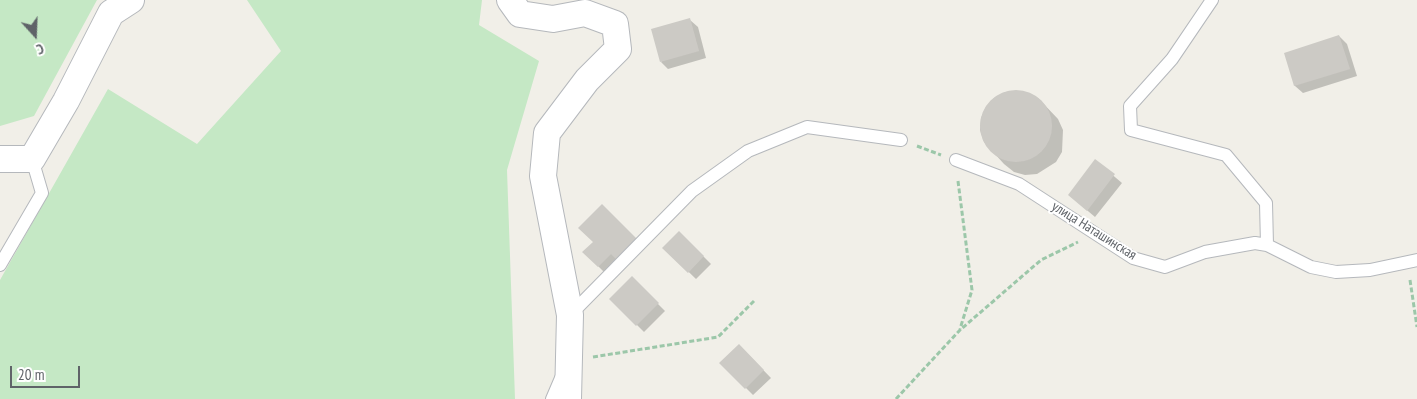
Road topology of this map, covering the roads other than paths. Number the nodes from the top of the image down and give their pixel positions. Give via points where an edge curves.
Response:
1 (131, 0) edge
2 (510, 0) edge
3 (1212, 0) edge
4 (901, 140) road end
5 (0, 159) edge
6 (32, 159) junction
7 (956, 160) road end
8 (1267, 245) junction
9 (1412, 261) edge
10 (0, 265) edge
11 (570, 315) junction
12 (569, 360) junction
13 (552, 399) edge
14 (568, 399) edge

1 - 6 street via 111,13
2 - 11 street via 520,14 553,19 585,13 615,24 618,49 586,80 547,133 543,176
3 - 8 lane via 1172,59 1130,106 1131,130 1226,155 1266,203
4 - 11 lane via 807,127 748,151 692,191
5 - 6 street
6 - 10 lane via 42,193
7 - 8 lane, улица Наташинская via 1019,184 1133,258 1165,266 1205,252 1255,243
8 - 9 lane, улица Наташинская via 1311,267 1336,272 1370,270
11 - 12 street
12 - 13 lane
12 - 14 street

